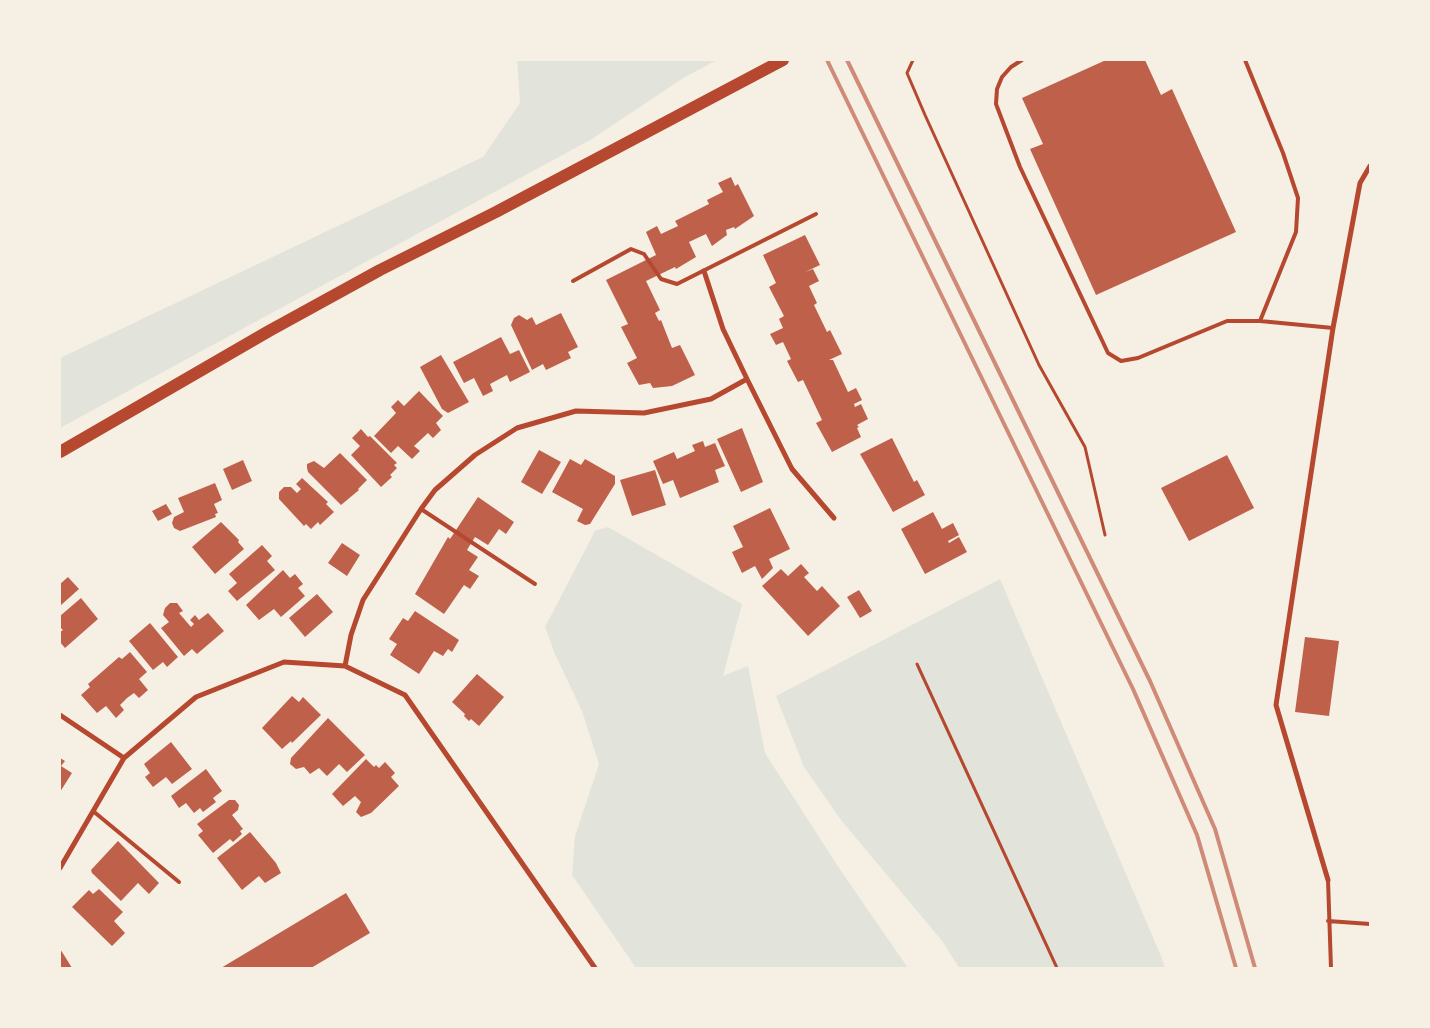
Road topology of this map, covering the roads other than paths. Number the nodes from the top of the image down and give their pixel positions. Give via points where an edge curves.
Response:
1 (1022, 60) edge
2 (1245, 60) edge
3 (778, 62) edge
4 (1370, 166) edge
5 (816, 214) dead end
6 (704, 272) junction
7 (574, 281) dead end
8 (1260, 321) junction
9 (1333, 328) junction
10 (748, 379) junction
11 (60, 452) edge
12 (421, 509) junction
13 (834, 518) dead end
14 (535, 584) dead end
15 (345, 666) junction
16 (60, 715) edge
17 (124, 758) junction
18 (93, 811) junction
19 (60, 868) edge
20 (1328, 880) joint
21 (179, 882) dead end
22 (1328, 921) junction
23 (1370, 924) edge
24 (595, 968) edge
25 (1330, 968) edge

1 - 8 lane via 1002,77 996,104 1020,167 1108,353 1121,361 1138,358 1227,321
2 - 8 lane via 1298,198 1296,232
3 - 11 main road via 380,270
4 - 9 street via 1360,183
5 - 6 lane
6 - 7 lane via 676,284 660,279 644,254 631,249
6 - 10 street via 723,329
8 - 9 lane
9 - 20 street via 1276,705
10 - 12 street via 711,399 644,413 576,411 517,428 475,455 435,490
10 - 13 street via 792,469
12 - 14 lane
12 - 15 street via 363,600
15 - 17 street via 284,662 196,697
15 - 24 street via 405,694
16 - 17 street
17 - 18 street
18 - 19 street
18 - 21 lane
20 - 22 lane
22 - 23 lane
22 - 25 lane

